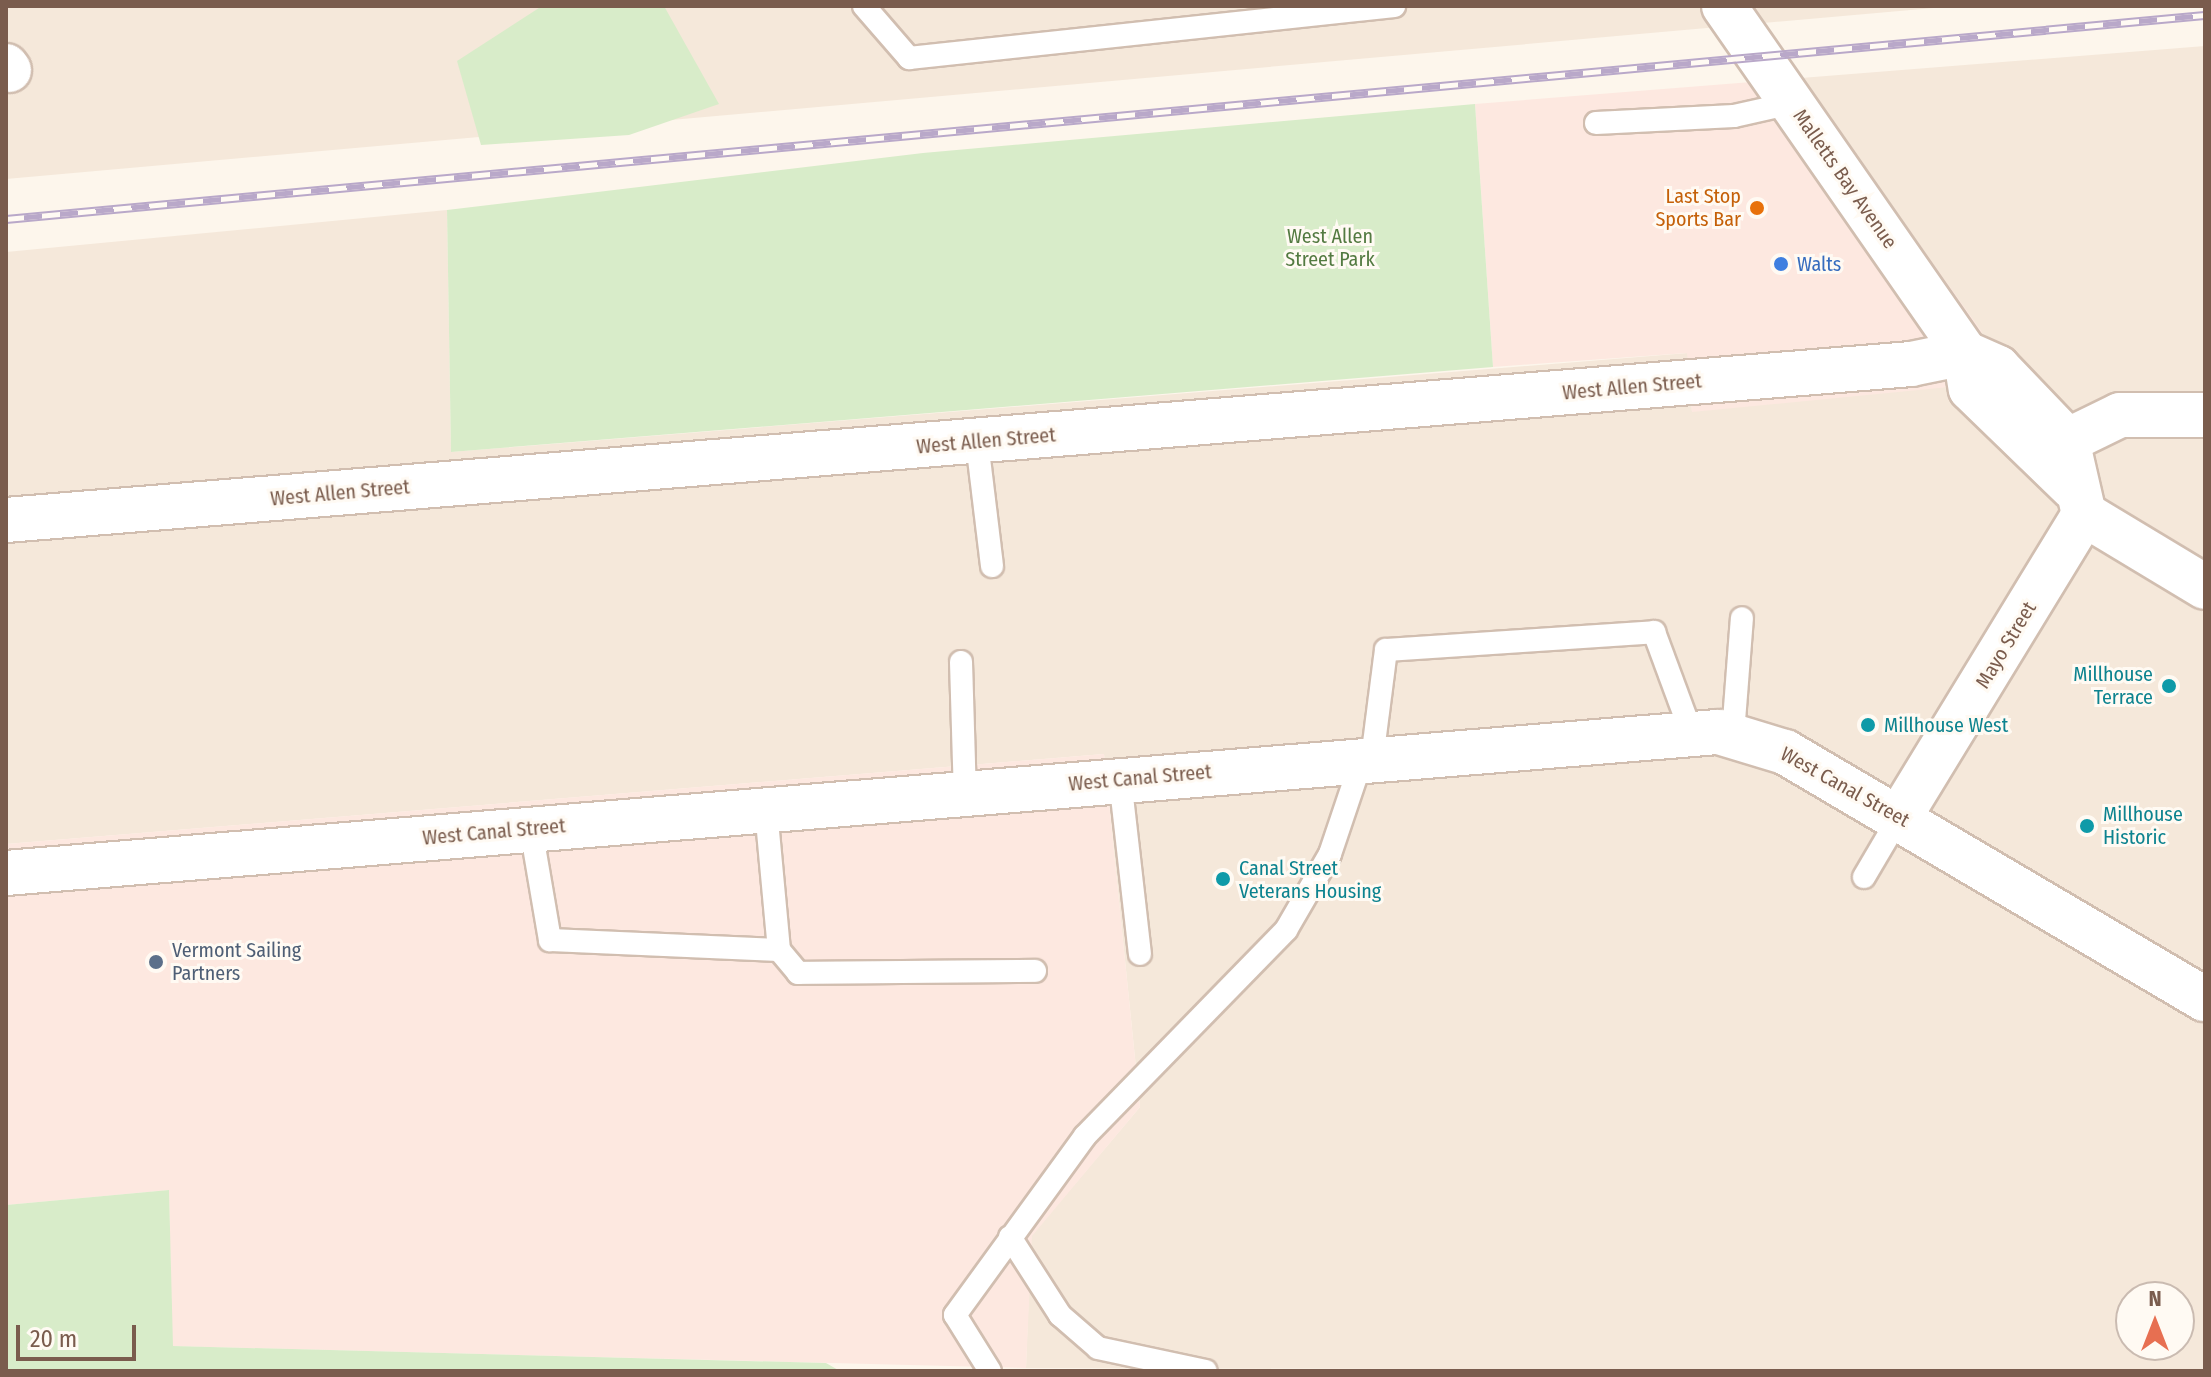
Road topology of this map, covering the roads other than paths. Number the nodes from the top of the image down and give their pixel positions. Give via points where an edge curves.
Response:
1 (864, 6) edge
2 (1394, 6) edge
3 (1724, 6) edge
4 (1302, 11) edge
5 (1792, 103) junction
6 (1596, 123) dead end
7 (1965, 353) junction
8 (2205, 415) edge
9 (977, 442) junction
10 (2050, 448) junction
11 (2079, 501) junction
12 (6, 520) edge
13 (992, 566) dead end
14 (2205, 587) edge
15 (1742, 618) dead end
16 (961, 662) dead end
17 (1712, 733) junction
18 (1367, 759) junction
19 (1120, 779) junction
20 (965, 793) junction
21 (766, 810) junction
22 (1900, 816) junction
23 (531, 829) junction
24 (6, 873) edge
25 (1864, 877) dead end
26 (779, 950) junction
27 (1140, 954) dead end
28 (1035, 971) dead end
29 (2205, 999) edge
30 (1010, 1237) junction
31 (990, 1371) edge
32 (1206, 1371) edge

1 - 4 lane via 909,58
2 - 4 lane
3 - 5 street, Malletts Bay Avenue
5 - 6 lane via 1734,116
5 - 7 street, Malletts Bay Avenue
7 - 9 street, West Allen Street via 1911,364
7 - 10 street, Malletts Bay Avenue via 1998,368
8 - 10 street via 2120,415
9 - 12 street, West Allen Street
9 - 13 lane
10 - 11 street, Malletts Bay Avenue
11 - 14 street, Malletts Bay Avenue
11 - 22 street, Mayo Street
15 - 17 lane
16 - 20 lane
17 - 18 street, West Canal Street
17 - 18 lane via 1654,632 1386,650
17 - 22 street, West Canal Street via 1785,752
18 - 19 street, West Canal Street
18 - 30 lane via 1330,854 1286,930 1117,1099
19 - 20 street, West Canal Street
19 - 27 lane
20 - 21 street, West Canal Street
21 - 23 street, West Canal Street
21 - 26 lane
22 - 25 lane
22 - 29 street, West Canal Street
23 - 24 street, West Canal Street
23 - 26 lane via 550,940
26 - 28 lane via 798,973
30 - 31 lane via 955,1315
30 - 32 lane via 1060,1315 1098,1348

